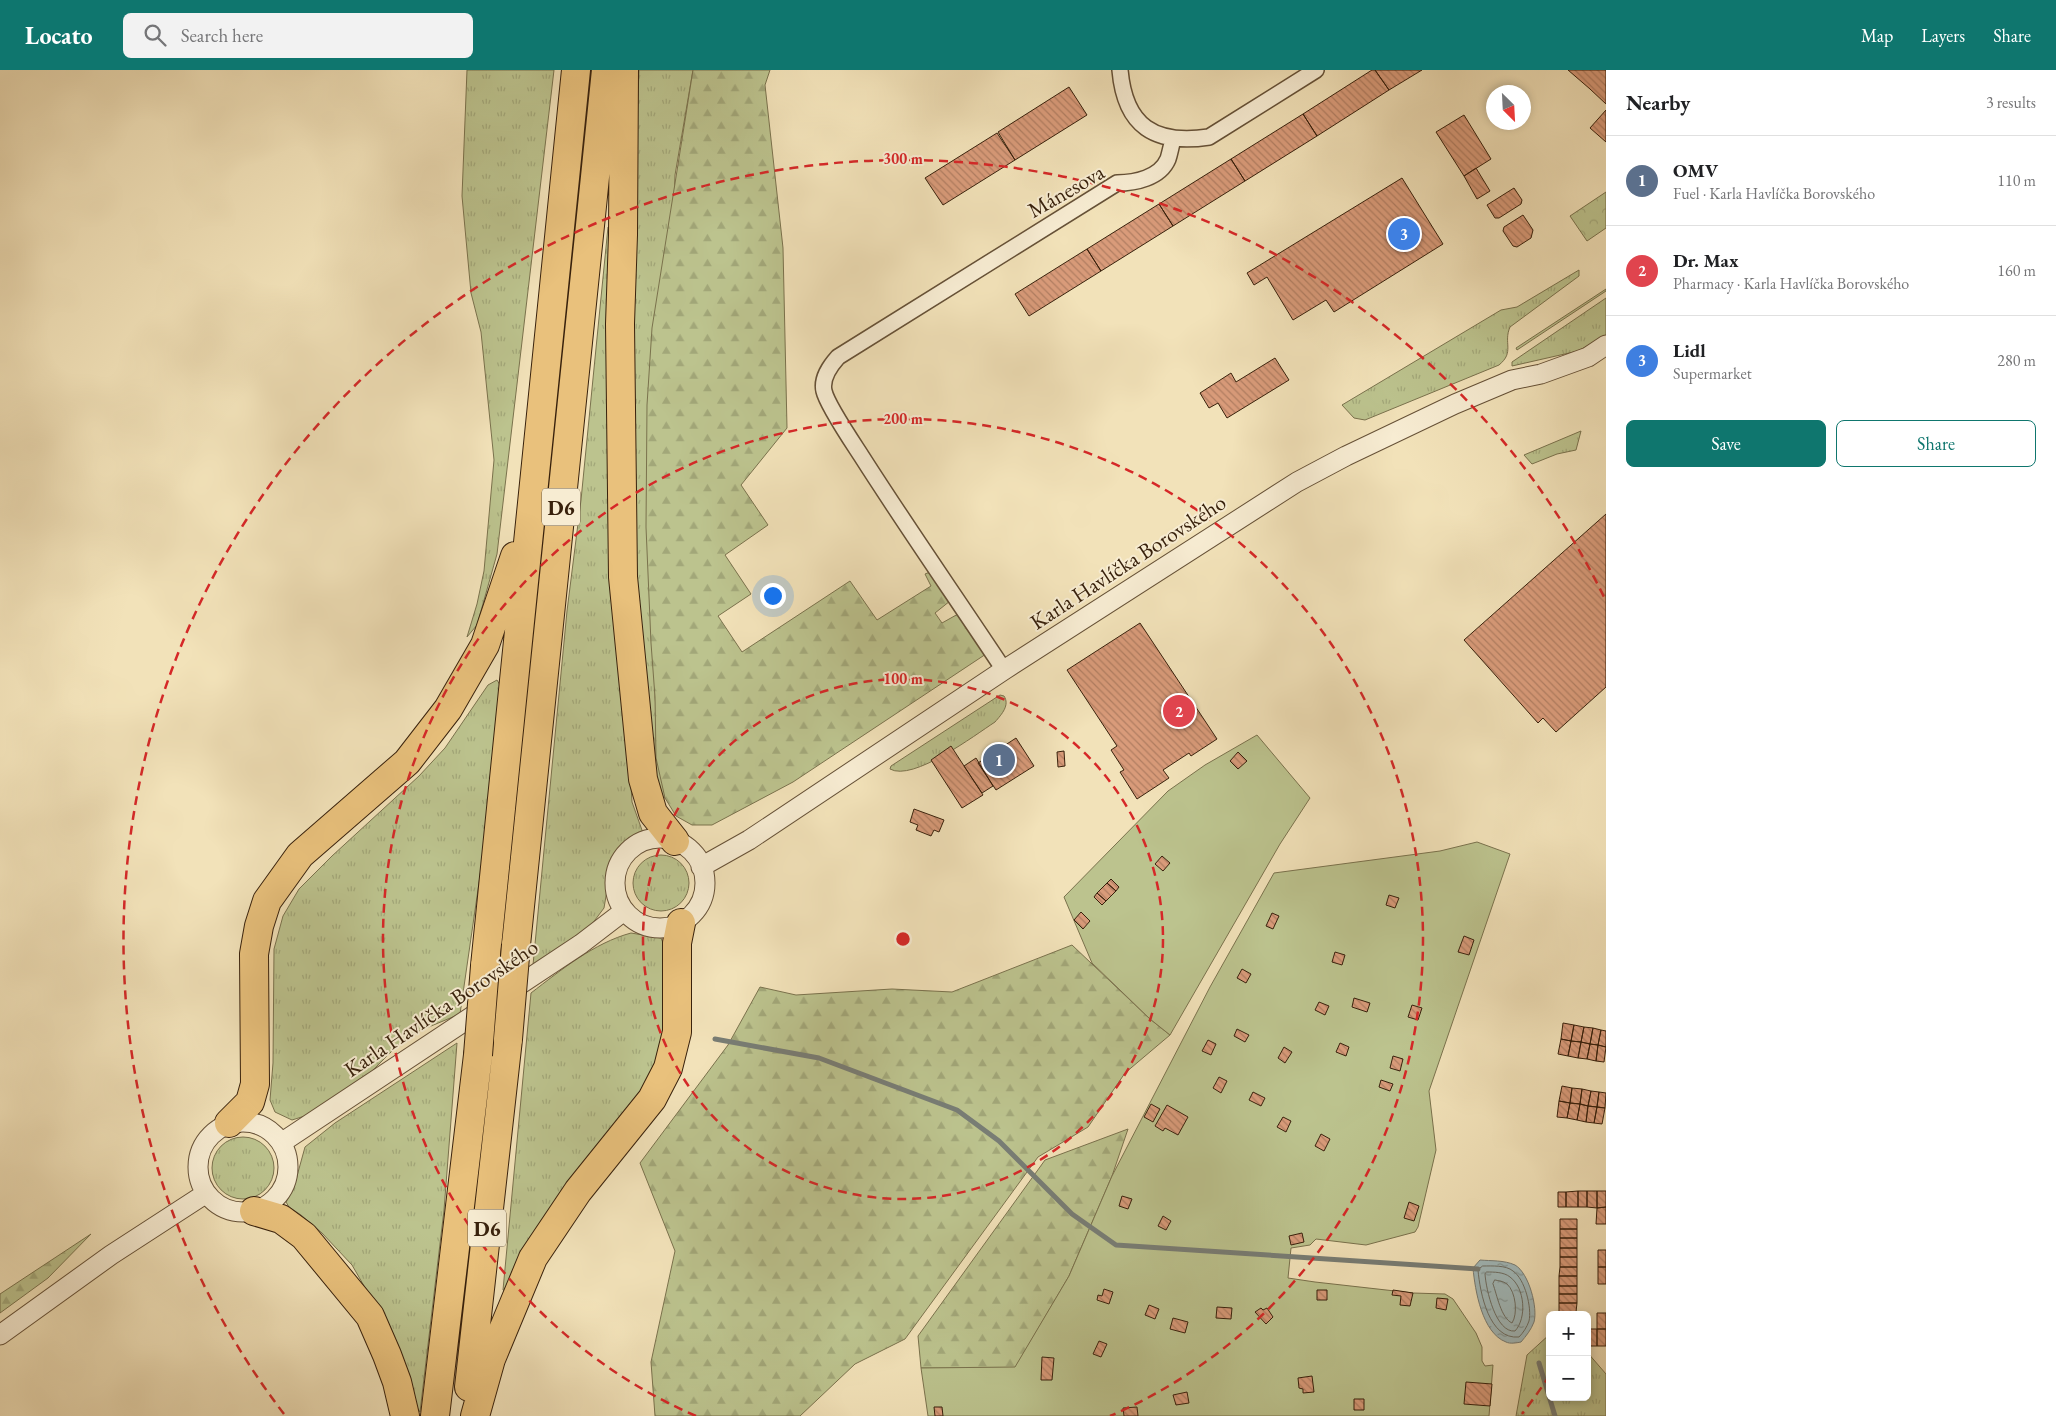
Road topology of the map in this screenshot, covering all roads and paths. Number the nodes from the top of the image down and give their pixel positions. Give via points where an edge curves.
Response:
1 (576, 70) edge
2 (606, 70) edge
3 (624, 70) edge
4 (1120, 70) edge
5 (1316, 70) edge
6 (1173, 140) junction
7 (1606, 345) edge
8 (530, 509) junction
9 (1004, 670) junction
10 (675, 841) junction
11 (701, 867) junction
12 (624, 910) junction
13 (681, 923) junction
14 (230, 1123) junction
15 (281, 1143) junction
16 (205, 1194) junction
17 (254, 1211) junction
18 (0, 1335) edge
19 (405, 1416) edge
20 (435, 1416) edge
21 (465, 1416) edge
22 (475, 1416) edge

1 - 8 highway, D6
2 - 21 highway, D6, bridge via 508,1040
3 - 10 highway via 620,324 623,577 642,779 653,814
4 - 6 street via 1124,93 1137,120 1145,128
5 - 6 street via 1209,137
6 - 9 street, Mánesova via 1168,159 1159,170 1136,182 1117,182 994,258 838,357 824,379 823,390 827,399 876,479
7 - 9 street, Karla Havlíčka Borovského via 1588,357 1541,374 1512,380 1455,404 1346,456 1298,482
8 - 14 highway via 485,645 448,709 407,762 300,855 267,901 254,954 255,1084 250,1102
8 - 20 highway, D6, bridge via 478,1055
9 - 11 street, Karla Havlíčka Borovského via 749,840
10 - 11 street via 691,851
10 - 12 street via 664,838 647,840 623,856 615,878 615,890
11 - 13 street via 702,899
12 - 13 street via 631,918 650,927
12 - 15 street, Karla Havlíčka Borovského via 581,944
13 - 22 highway via 677,943 676,1032 668,1068 652,1099 578,1191 533,1258 491,1359
14 - 15 street via 258,1124
14 - 16 street via 206,1140 200,1152 197,1166
15 - 17 street via 287,1156 285,1184 278,1196
16 - 17 street via 227,1210
16 - 18 street via 111,1255
17 - 19 highway via 281,1219 304,1236 370,1316 388,1355

